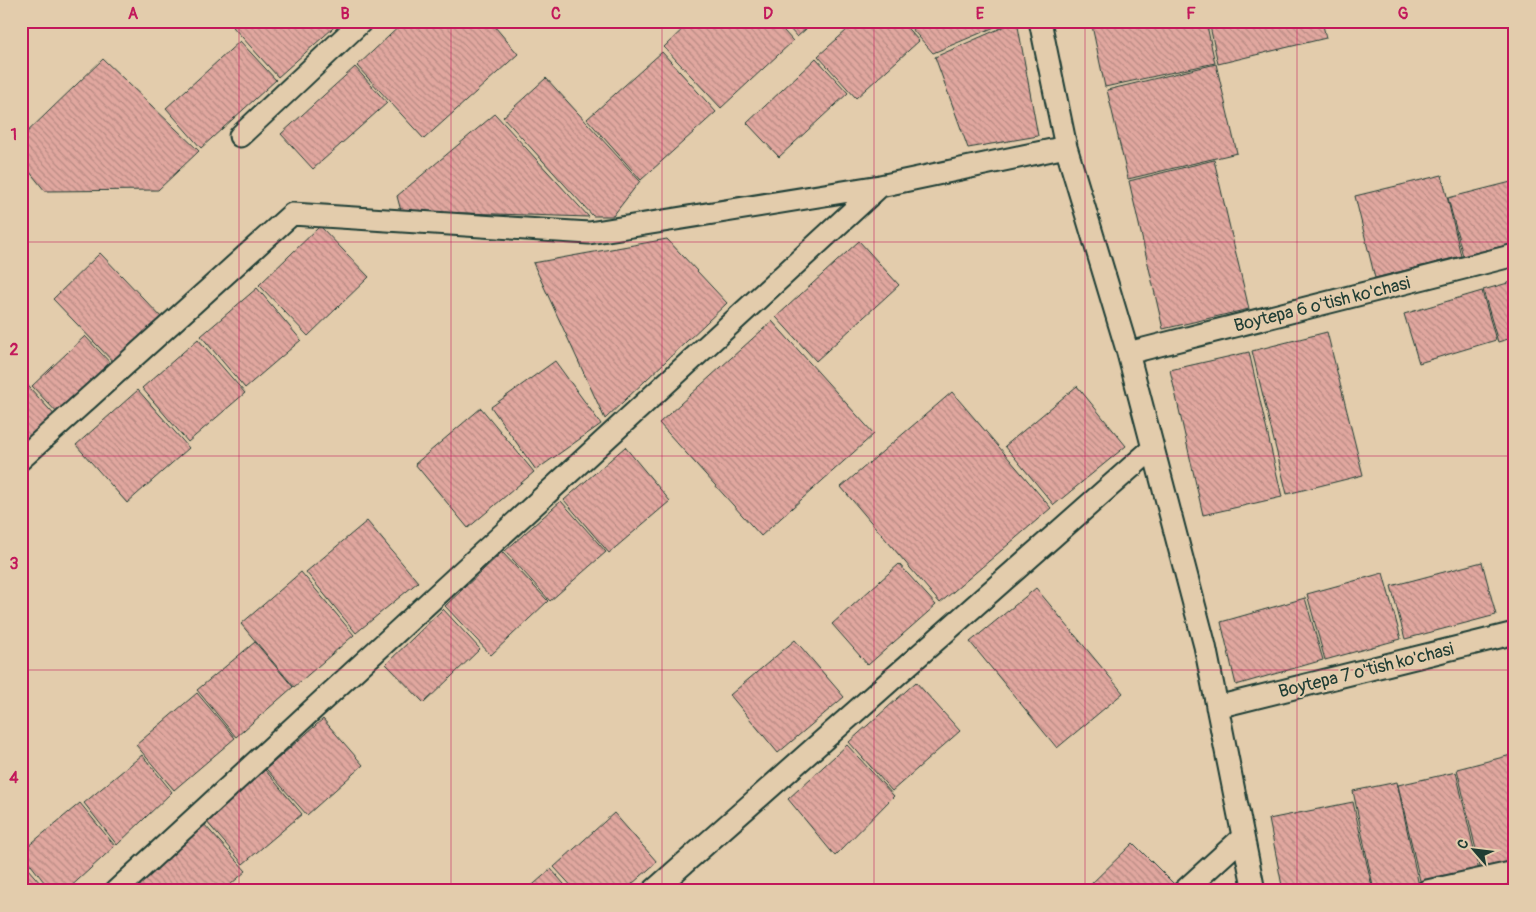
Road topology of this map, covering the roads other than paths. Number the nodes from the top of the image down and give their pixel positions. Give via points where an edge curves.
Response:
1 (362, 21) edge
2 (1040, 21) edge
3 (240, 136) dead end
4 (1066, 146) junction
5 (880, 186) junction
6 (1515, 255) edge
7 (1128, 353) junction
8 (1153, 448) junction
9 (21, 460) edge
10 (1515, 633) edge
11 (1218, 708) junction
12 (1243, 837) junction
13 (1515, 872) edge
14 (116, 891) edge
15 (653, 891) edge
16 (1184, 891) edge
17 (1254, 891) edge
18 (1427, 891) edge

1 - 3 street
2 - 4 street
4 - 5 street
4 - 7 street
5 - 9 street via 590,233 292,214
5 - 14 street
6 - 7 street, Boytepa 6 o'tish ko'chasi
7 - 8 street
8 - 11 street
8 - 15 street
10 - 11 street, Boytepa 7 o'tish ko'chasi
11 - 12 street
12 - 16 street
12 - 17 street
13 - 18 street

